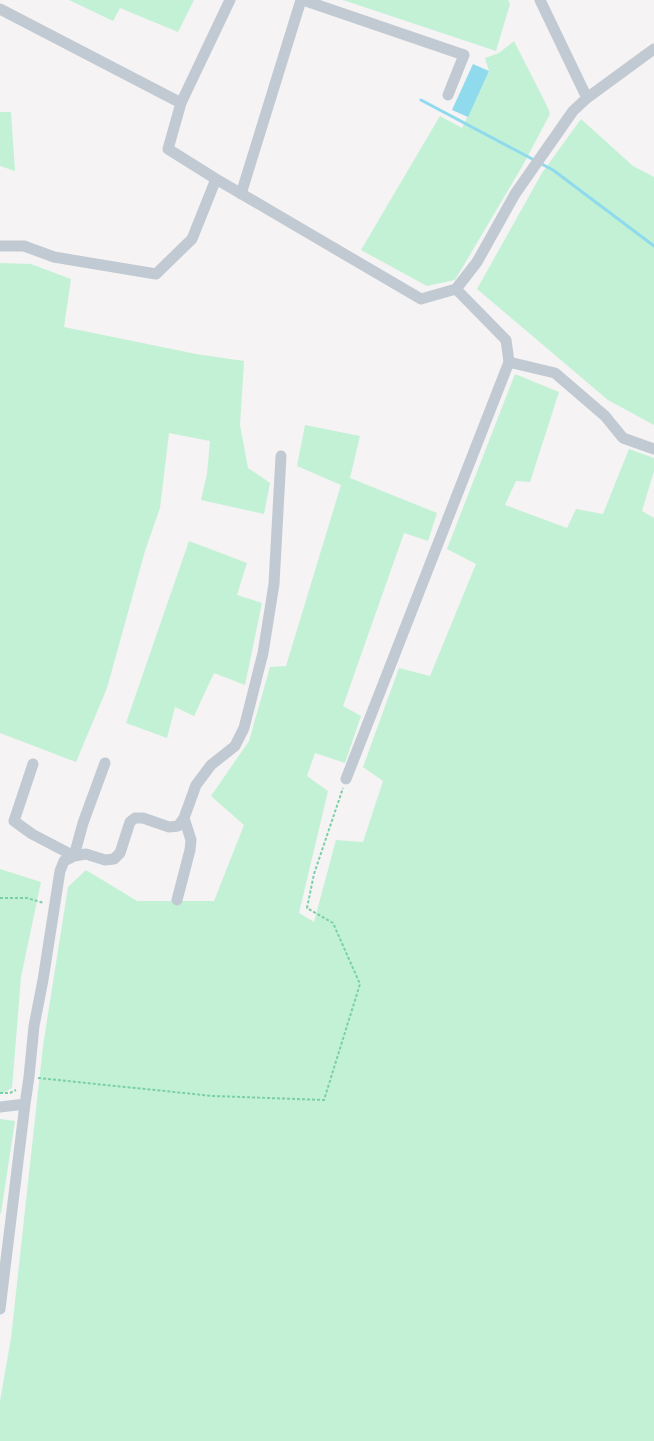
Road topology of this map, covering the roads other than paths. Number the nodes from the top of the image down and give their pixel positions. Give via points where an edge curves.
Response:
1 (230, 0) edge
2 (302, 0) edge
3 (540, 0) edge
4 (0, 9) edge
5 (654, 49) edge
6 (448, 95) dead end
7 (587, 98) junction
8 (181, 103) junction
9 (216, 179) junction
10 (242, 194) junction
11 (0, 246) edge
12 (456, 289) junction
13 (509, 362) junction
14 (654, 449) edge
15 (281, 456) dead end
16 (105, 763) dead end
17 (33, 764) dead end
18 (346, 779) road end
19 (184, 818) junction
20 (74, 856) junction
21 (177, 900) dead end
22 (25, 1104) junction
23 (0, 1107) edge
24 (0, 1309) edge

1 - 8 street
2 - 6 street via 464,55
2 - 10 street
3 - 7 street
4 - 8 street
5 - 7 street
7 - 12 street via 573,111 514,194 477,262
8 - 9 street via 168,149
9 - 10 street
9 - 11 street via 192,239 156,274 54,257 24,246
10 - 12 street via 421,299
12 - 13 street via 506,340
13 - 14 street via 555,373 605,416 623,438
13 - 18 street
15 - 19 street via 274,584 263,653 244,728 235,746 211,765 196,785
16 - 20 street
17 - 20 street via 14,821 32,834
19 - 20 street via 178,826 169,827 136,818 130,822 120,853 114,859 105,860 86,854
19 - 21 street via 191,840
20 - 22 street via 64,861 60,870 34,1026
22 - 23 street
22 - 24 street

